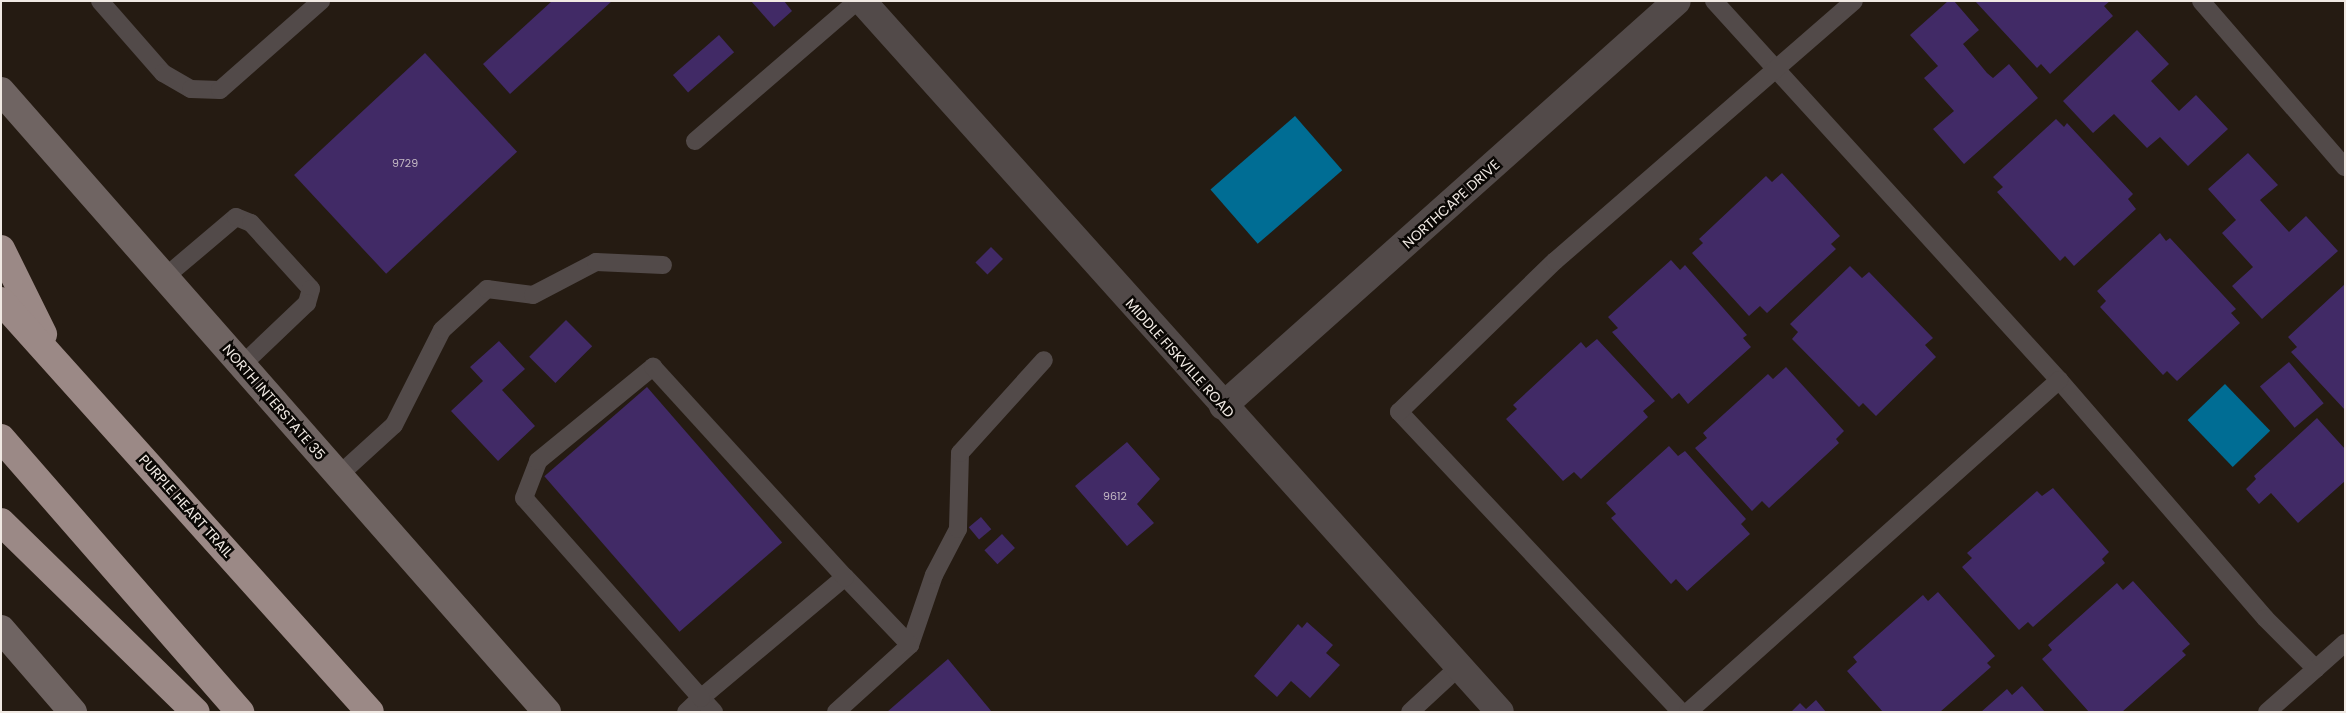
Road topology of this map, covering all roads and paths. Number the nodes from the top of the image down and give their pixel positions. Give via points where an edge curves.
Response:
1 (100, 1) edge
2 (321, 1) edge
3 (857, 1) edge
4 (862, 1) edge
5 (1678, 1) edge
6 (1714, 1) edge
7 (1854, 1) edge
8 (2201, 1) edge
9 (1776, 72) junction
10 (1, 91) edge
11 (695, 141) dead end
12 (2345, 166) edge
13 (1, 249) edge
14 (662, 265) dead end
15 (165, 278) junction
16 (1, 301) edge
17 (54, 358) junction
18 (1044, 360) dead end
19 (242, 365) junction
20 (2059, 380) junction
21 (1223, 406) junction
22 (1, 438) edge
23 (339, 475) junction
24 (1, 522) edge
25 (845, 577) junction
26 (6, 643) edge
27 (2345, 644) edge
28 (910, 645) junction
29 (1462, 665) junction
30 (2316, 669) junction
31 (702, 698) junction
32 (73, 712) edge
33 (196, 712) edge
34 (240, 712) edge
35 (370, 712) edge
36 (547, 712) edge
37 (686, 712) edge
38 (714, 712) edge
39 (836, 712) edge
40 (1410, 712) edge
41 (1500, 712) edge
42 (1681, 712) edge
43 (1688, 712) edge
44 (2268, 712) edge

1 - 2 lane via 163,73 191,89 220,90
3 - 11 lane
4 - 21 street, MIDDLE FISKVILLE ROAD
5 - 21 street, NORTHCAPE DRIVE
6 - 9 lane
7 - 9 lane
8 - 12 lane
9 - 20 lane
9 - 42 lane via 1555,261 1400,412
10 - 15 main road, NORTH INTERSTATE 35
13 - 17 highway
14 - 23 lane via 596,262 533,295 487,289 442,330 394,425
15 - 19 main road, NORTH INTERSTATE 35
15 - 19 lane via 236,217 251,223 311,289 307,303
16 - 17 highway, PURPLE HEART TRAIL
17 - 35 highway, PURPLE HEART TRAIL
18 - 28 lane via 960,452 958,529 934,574
19 - 23 main road, NORTH INTERSTATE 35
20 - 30 lane via 2265,618
20 - 43 lane
21 - 29 street, MIDDLE FISKVILLE ROAD
22 - 34 highway
23 - 36 main road, NORTH INTERSTATE 35
24 - 33 highway
25 - 28 lane
25 - 31 lane
25 - 31 lane via 652,368 538,461 524,498
26 - 32 main road
27 - 30 lane
28 - 39 lane
29 - 40 lane
29 - 41 street, MIDDLE FISKVILLE ROAD
30 - 44 lane
31 - 37 lane
31 - 38 lane

